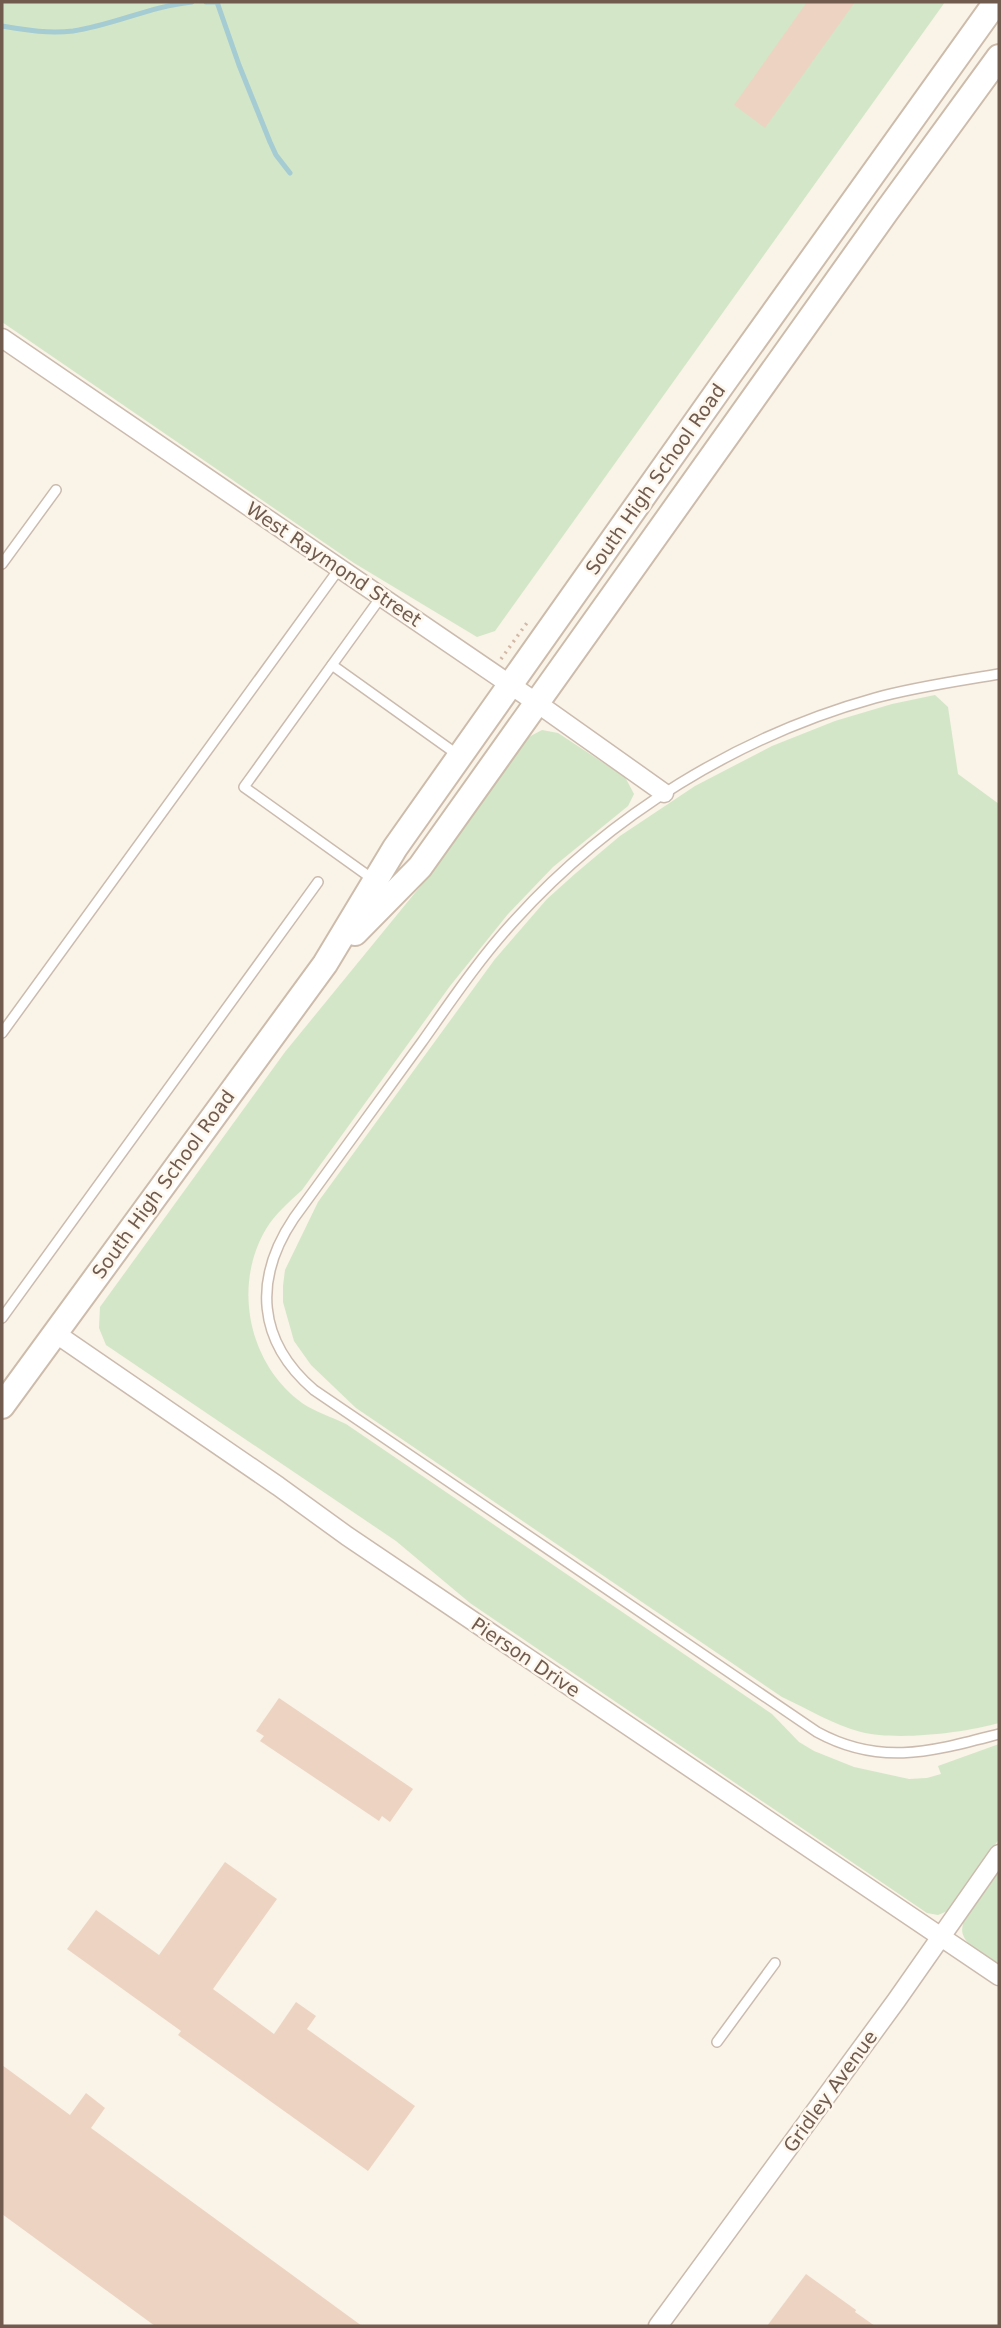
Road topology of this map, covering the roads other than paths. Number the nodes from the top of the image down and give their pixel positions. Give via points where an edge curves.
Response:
1 (996, 2) edge
2 (999, 57) edge
3 (2, 338) edge
4 (56, 490) dead end
5 (2, 564) edge
6 (339, 569) junction
7 (381, 597) junction
8 (332, 665) junction
9 (999, 674) edge
10 (511, 685) junction
11 (537, 703) junction
12 (460, 756) junction
13 (664, 793) junction
14 (375, 881) junction
15 (318, 882) dead end
16 (325, 964) junction
17 (2, 1033) edge
18 (2, 1318) edge
19 (55, 1334) junction
20 (2, 1406) edge
21 (999, 1734) edge
22 (999, 1854) edge
23 (941, 1937) junction
24 (775, 1963) dead end
25 (999, 1976) edge
26 (718, 2042) dead end
27 (658, 2326) edge

1 - 10 street, South High School Road
2 - 11 street, South High School Road
3 - 6 street, West Raymond Street
4 - 5 lane
6 - 7 street, West Raymond Street
6 - 17 lane
7 - 8 lane
7 - 10 street, West Raymond Street
8 - 12 lane
8 - 14 lane via 244,787
9 - 13 lane via 875,698 824,715 749,746
10 - 11 street, West Raymond Street
10 - 12 street, South High School Road
11 - 13 street, West Raymond Street
11 - 16 street, South High School Road via 421,867
12 - 14 street, South High School Road
13 - 21 lane via 553,880 470,975 285,1232 272,1258 267,1285 272,1332 290,1366 328,1401 828,1738 862,1750 901,1754
14 - 16 street, South High School Road
15 - 18 lane
16 - 19 street, South High School Road
19 - 20 street, South High School Road
19 - 23 street, Pierson Drive
22 - 23 street, Gridley Avenue
23 - 25 street, Pierson Drive
23 - 27 street, Gridley Avenue
24 - 26 lane

